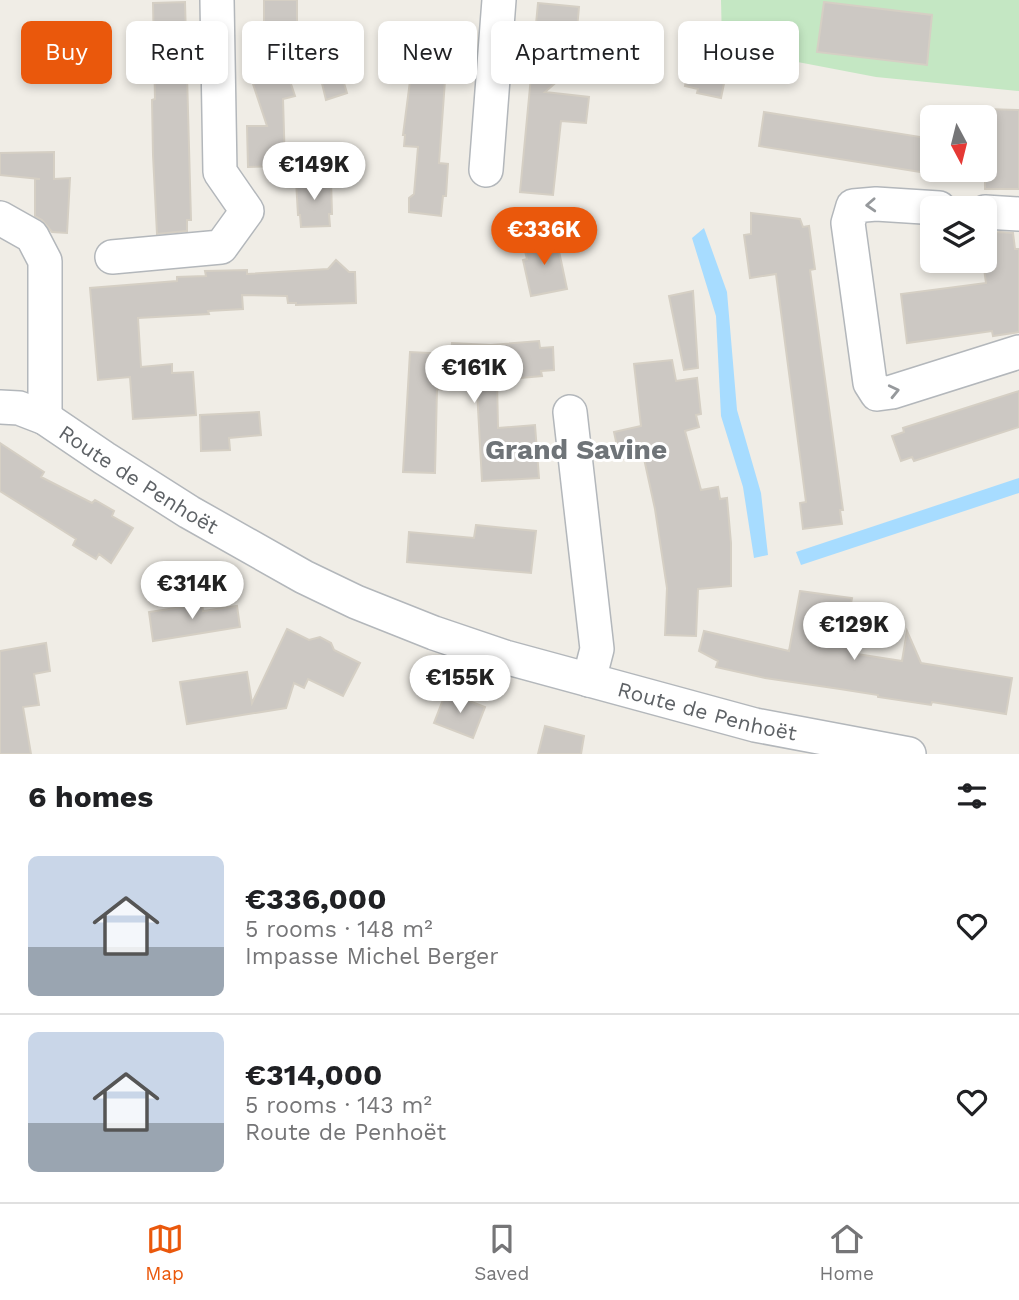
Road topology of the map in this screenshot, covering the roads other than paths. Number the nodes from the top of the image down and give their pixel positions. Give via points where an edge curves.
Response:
1 (217, 0) edge
2 (499, 0) edge
3 (486, 170) dead end
4 (920, 207) edge
5 (997, 213) edge
6 (1019, 214) edge
7 (0, 218) edge
8 (112, 257) dead end
9 (1019, 352) edge
10 (0, 407) edge
11 (570, 412) dead end
12 (45, 418) junction
13 (589, 680) junction
14 (909, 754) edge

1 - 8 street via 220,173 247,211 221,247
2 - 3 street
4 -> 9 street via 853,206 848,223 870,383 877,394
5 - 6 street
7 - 12 street via 32,236 45,261
10 - 12 street, Route de Penhoët via 19,408
11 - 13 street, Route de Penhoët via 597,649
12 - 13 street, Route de Penhoët via 189,512 304,578 434,633
13 - 14 street, Route de Penhoët via 755,725

